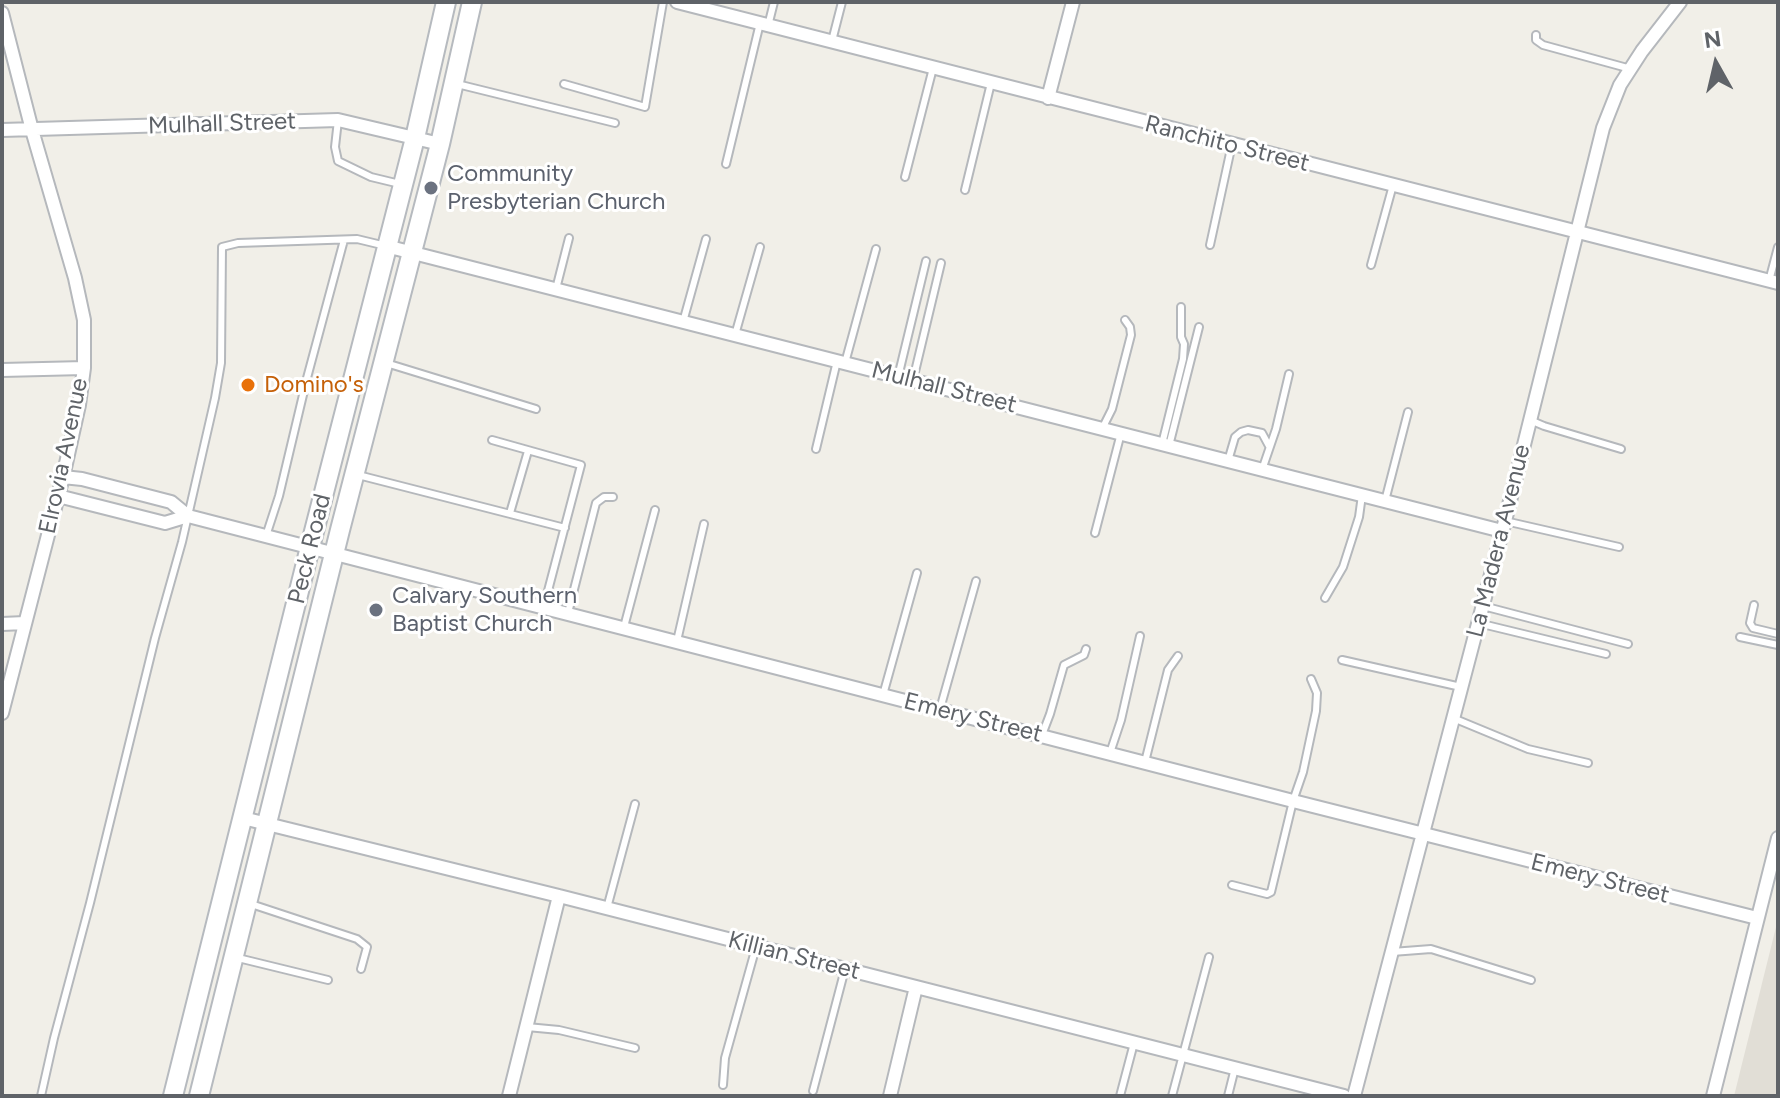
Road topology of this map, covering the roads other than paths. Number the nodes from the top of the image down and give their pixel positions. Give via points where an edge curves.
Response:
1 (446, 2) edge
2 (472, 2) edge
3 (663, 2) edge
4 (677, 2) edge
5 (774, 2) edge
6 (842, 2) edge
7 (1073, 2) edge
8 (1680, 2) edge
9 (2, 13) edge
10 (764, 24) junction
11 (1536, 35) dead end
12 (832, 42) junction
13 (933, 68) junction
14 (1631, 69) junction
15 (453, 83) junction
16 (991, 83) junction
17 (564, 84) dead end
18 (1048, 98) junction
19 (338, 120) junction
20 (615, 123) dead end
21 (2, 130) edge
22 (32, 130) junction
23 (415, 138) junction
24 (440, 144) junction
25 (1232, 144) junction
26 (726, 164) dead end
27 (905, 177) dead end
28 (403, 185) junction
29 (1393, 185) junction
30 (965, 190) dead end
31 (1577, 232) junction
32 (569, 238) dead end
33 (706, 239) dead end
34 (344, 240) junction
35 (1210, 245) dead end
36 (386, 246) junction
37 (760, 247) dead end
38 (1778, 247) edge
39 (876, 249) dead end
40 (411, 252) junction
41 (926, 261) dead end
42 (941, 263) dead end
43 (1371, 265) dead end
44 (1774, 282) edge
45 (556, 289) junction
46 (1181, 307) dead end
47 (1125, 320) dead end
48 (683, 322) junction
49 (1199, 327) dead end
50 (735, 335) junction
51 (383, 362) junction
52 (841, 362) junction
53 (84, 368) junction
54 (2, 370) edge
55 (1289, 374) dead end
56 (898, 377) junction
57 (913, 380) junction
58 (536, 409) dead end
59 (1408, 412) dead end
60 (1530, 420) junction
61 (1102, 429) junction
62 (1121, 433) junction
63 (492, 440) dead end
64 (1165, 445) junction
65 (1269, 446) junction
66 (816, 449) dead end
67 (1621, 449) dead end
68 (528, 451) junction
69 (1228, 461) junction
70 (1262, 470) junction
71 (354, 474) junction
72 (63, 477) junction
73 (1362, 495) junction
74 (58, 496) junction
75 (613, 497) dead end
76 (1385, 501) junction
77 (655, 510) dead end
78 (510, 513) junction
79 (188, 516) junction
80 (704, 524) dead end
81 (1504, 526) junction
82 (565, 528) junction
83 (1095, 533) dead end
84 (266, 536) junction
85 (310, 547) junction
86 (1619, 547) dead end
87 (334, 553) junction
88 (917, 573) dead end
89 (976, 581) dead end
90 (1325, 598) dead end
91 (1754, 605) dead end
92 (544, 606) junction
93 (1483, 606) junction
94 (568, 613) junction
95 (25, 623) junction
96 (1478, 623) junction
97 (2, 624) edge
98 (624, 627) junction
99 (1778, 634) edge
100 (1140, 636) dead end
101 (1740, 637) dead end
102 (677, 641) junction
103 (1628, 644) dead end
104 (1778, 645) edge
105 (1086, 649) dead end
106 (1606, 654) dead end
107 (1178, 656) dead end
108 (1342, 660) dead end
109 (1311, 679) dead end
110 (1461, 687) junction
111 (883, 695) junction
112 (940, 709) junction
113 (2, 713) edge
114 (1453, 718) junction
115 (1042, 735) junction
116 (1110, 753) junction
117 (1145, 762) junction
118 (1588, 763) dead end
119 (1293, 801) junction
120 (635, 804) dead end
121 (243, 818) junction
122 (268, 824) junction
123 (1423, 834) junction
124 (1778, 838) edge
125 (1232, 885) dead end
126 (559, 896) junction
127 (248, 903) junction
128 (607, 908) junction
129 (1757, 918) junction
130 (756, 947) junction
131 (1392, 952) junction
132 (234, 957) junction
133 (1209, 957) dead end
134 (361, 969) dead end
135 (845, 969) junction
136 (328, 980) dead end
137 (1531, 980) dead end
138 (916, 987) junction
139 (527, 1027) junction
140 (1134, 1043) junction
141 (635, 1048) dead end
142 (1182, 1055) junction
143 (1235, 1068) junction
144 (723, 1085) dead end
145 (813, 1091) dead end
146 (41, 1096) edge
147 (173, 1096) edge
148 (199, 1096) edge
149 (509, 1096) edge
150 (890, 1096) edge
151 (1120, 1096) edge
152 (1172, 1096) edge
153 (1228, 1096) edge
154 (1344, 1096) edge
155 (1354, 1096) edge
156 (1713, 1096) edge

1 - 23 main road, Peck Road
2 - 15 main road, Peck Road
3 - 17 lane via 645,107
4 - 10 street, Ranchito Street
5 - 10 lane
6 - 12 lane
7 - 18 street
8 - 14 street, La Madera Avenue
9 - 22 street, Elrovia Avenue
10 - 12 street, Ranchito Street
10 - 26 lane
11 - 14 lane via 1543,45
12 - 13 street, Ranchito Street
13 - 16 street, Ranchito Street
13 - 27 lane
14 - 31 street, La Madera Avenue via 1603,128
15 - 20 lane
15 - 24 main road, Peck Road
16 - 18 street, Ranchito Street
16 - 30 lane
18 - 25 street, Ranchito Street
19 - 22 street, Mulhall Street
19 - 23 street, Mulhall Street
19 - 28 lane via 338,161
21 - 22 street, Mulhall Street
22 - 53 street, Elrovia Avenue via 78,292
23 - 24 street, Mulhall Street
23 - 28 main road, Peck Road
24 - 40 main road, Peck Road
25 - 29 street, Ranchito Street
25 - 35 lane
28 - 36 main road, Peck Road
29 - 31 street, Ranchito Street
29 - 43 lane
31 - 44 street, Ranchito Street
31 - 60 street, La Madera Avenue
32 - 45 lane
33 - 48 lane
34 - 36 lane
34 - 79 lane via 222,247 221,363
34 - 84 lane
36 - 40 street, Mulhall Street
36 - 85 main road, Peck Road
37 - 50 lane
38 - 44 lane
39 - 52 lane
40 - 45 street, Mulhall Street
40 - 51 main road, Peck Road
41 - 56 lane
42 - 57 lane
45 - 48 street, Mulhall Street
46 - 64 lane via 1183,359
47 - 61 lane via 1131,335
48 - 50 street, Mulhall Street
49 - 64 lane
50 - 52 street, Mulhall Street
51 - 58 lane
51 - 71 main road, Peck Road
52 - 56 street, Mulhall Street
52 - 66 lane
53 - 54 street
53 - 72 street, Elrovia Avenue
55 - 65 lane
56 - 57 street, Mulhall Street
57 - 61 street, Mulhall Street
59 - 76 lane
60 - 67 lane
60 - 81 street, La Madera Avenue
61 - 62 street, Mulhall Street
62 - 64 street, Mulhall Street
62 - 83 lane
63 - 68 lane
64 - 69 street, Mulhall Street
65 - 69 lane via 1262,433 1248,430 1235,437
65 - 70 lane
68 - 78 lane
68 - 82 lane via 581,465
69 - 70 street, Mulhall Street
70 - 73 street, Mulhall Street
71 - 78 lane
71 - 87 main road, Peck Road
72 - 74 street, Elrovia Avenue
72 - 79 street, Emery Street via 171,502
73 - 76 street, Mulhall Street
73 - 90 lane via 1343,567
74 - 79 street, Emery Street via 165,523
74 - 95 street, Elrovia Avenue
75 - 94 lane via 596,503
76 - 81 street, Mulhall Street
77 - 98 lane
78 - 82 lane
79 - 84 street, Emery Street
79 - 146 lane
80 - 102 lane
81 - 86 lane
81 - 93 street, La Madera Avenue
82 - 92 lane
84 - 85 street, Emery Street
85 - 87 street, Emery Street
85 - 121 main road, Peck Road
87 - 92 street, Emery Street
87 - 122 main road, Peck Road
88 - 111 lane
89 - 112 lane
91 - 99 lane via 1753,628
92 - 94 street, Emery Street
93 - 96 street, La Madera Avenue
93 - 103 lane
94 - 98 street, Emery Street
95 - 97 street
95 - 113 street, Elrovia Avenue
96 - 106 lane
96 - 110 street, La Madera Avenue
98 - 102 street, Emery Street
100 - 116 lane
101 - 104 lane
102 - 111 street, Emery Street
105 - 115 lane via 1064,665
107 - 117 lane via 1168,670
108 - 110 lane
109 - 119 lane via 1317,706
110 - 114 street, La Madera Avenue
111 - 112 street, Emery Street
112 - 115 street, Emery Street
114 - 118 lane via 1528,749
114 - 123 street, La Madera Avenue
115 - 116 street, Emery Street
116 - 117 street, Emery Street
117 - 119 street, Emery Street
119 - 123 street, Emery Street
119 - 125 lane via 1270,893
120 - 128 lane
121 - 122 street, Killian Street
121 - 147 main road, Peck Road
122 - 126 street, Killian Street
122 - 127 main road, Peck Road
123 - 129 street, Emery Street
123 - 131 street, La Madera Avenue
124 - 129 street
126 - 128 street, Killian Street
126 - 139 street
127 - 132 main road, Peck Road
127 - 134 lane via 357,939 367,947
128 - 130 street, Killian Street
129 - 156 street
130 - 135 street, Killian Street
130 - 144 lane via 725,1058
131 - 137 lane via 1431,949
131 - 155 street, La Madera Avenue
132 - 136 lane
132 - 148 main road, Peck Road
133 - 142 lane
135 - 138 street, Killian Street
135 - 145 lane
138 - 140 street, Killian Street
138 - 150 street
139 - 141 lane
139 - 149 street
140 - 142 street, Killian Street
140 - 151 lane
142 - 143 street, Killian Street
142 - 152 lane
143 - 153 lane
143 - 154 street, Killian Street

